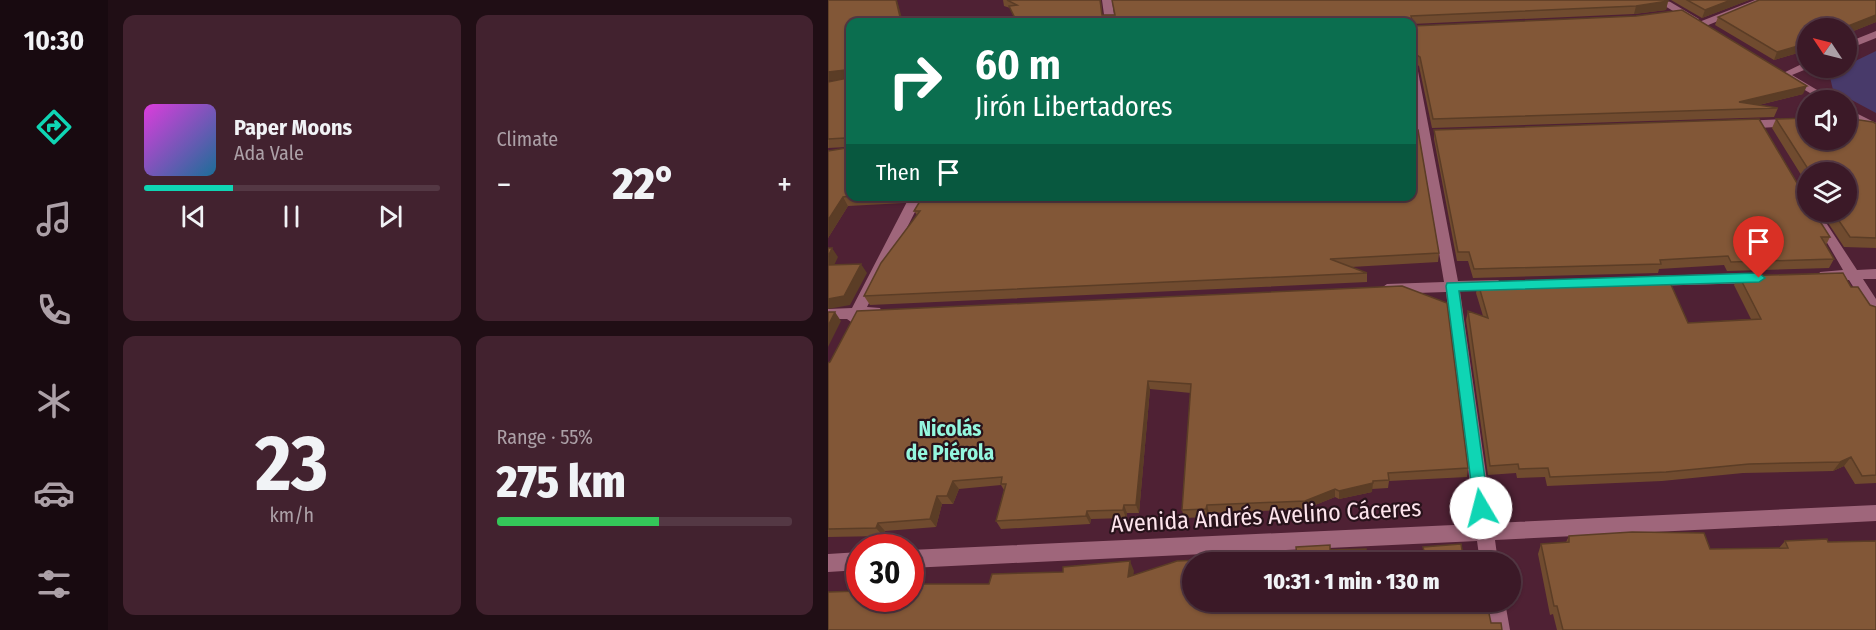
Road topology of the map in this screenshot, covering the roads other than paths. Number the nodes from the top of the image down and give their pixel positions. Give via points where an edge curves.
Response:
1 (1107, 0) edge
2 (1660, 0) edge
3 (1764, 0) edge
4 (1682, 13) junction
5 (1665, 16) edge
6 (1109, 18) edge
7 (1876, 34) edge
8 (1857, 42) edge
9 (1797, 67) edge
10 (1416, 87) edge
11 (1812, 90) edge
12 (1857, 116) edge
13 (1857, 118) edge
14 (1860, 118) junction
15 (1797, 123) edge
16 (1727, 126) edge
17 (1876, 128) edge
18 (1425, 134) edge
19 (914, 201) edge
20 (1819, 222) edge
21 (1876, 274) edge
22 (1853, 275) junction
23 (1806, 276) edge
24 (1770, 277) edge
25 (1629, 281) edge
26 (1511, 285) edge
27 (1452, 286) junction
28 (1369, 290) edge
29 (892, 311) edge
30 (1876, 311) edge
31 (856, 313) junction
32 (828, 314) edge
33 (847, 331) edge
34 (1876, 513) edge
35 (1484, 530) junction
36 (1487, 552) edge
37 (924, 558) edge
38 (846, 562) edge
39 (828, 563) edge
40 (1497, 612) edge
41 (1500, 630) edge

1 - 6 street
2 - 4 street
3 - 4 street via 1705,28
4 - 5 street
7 - 8 street
9 - 11 street via 1780,72
10 - 18 street
12 - 14 street
13 - 14 street
14 - 17 street
15 - 16 street via 1764,129
18 - 27 street
19 - 31 street
20 - 22 street
21 - 22 street
22 - 23 street
22 - 30 street
24 - 25 street
26 - 27 street
27 - 28 street
27 - 35 street
29 - 31 street
31 - 32 street
31 - 33 street
34 - 35 street, Avenida Andrés Avelino Cáceres
35 - 36 street
35 - 37 street, Avenida Andrés Avelino Cáceres
38 - 39 street
40 - 41 street

